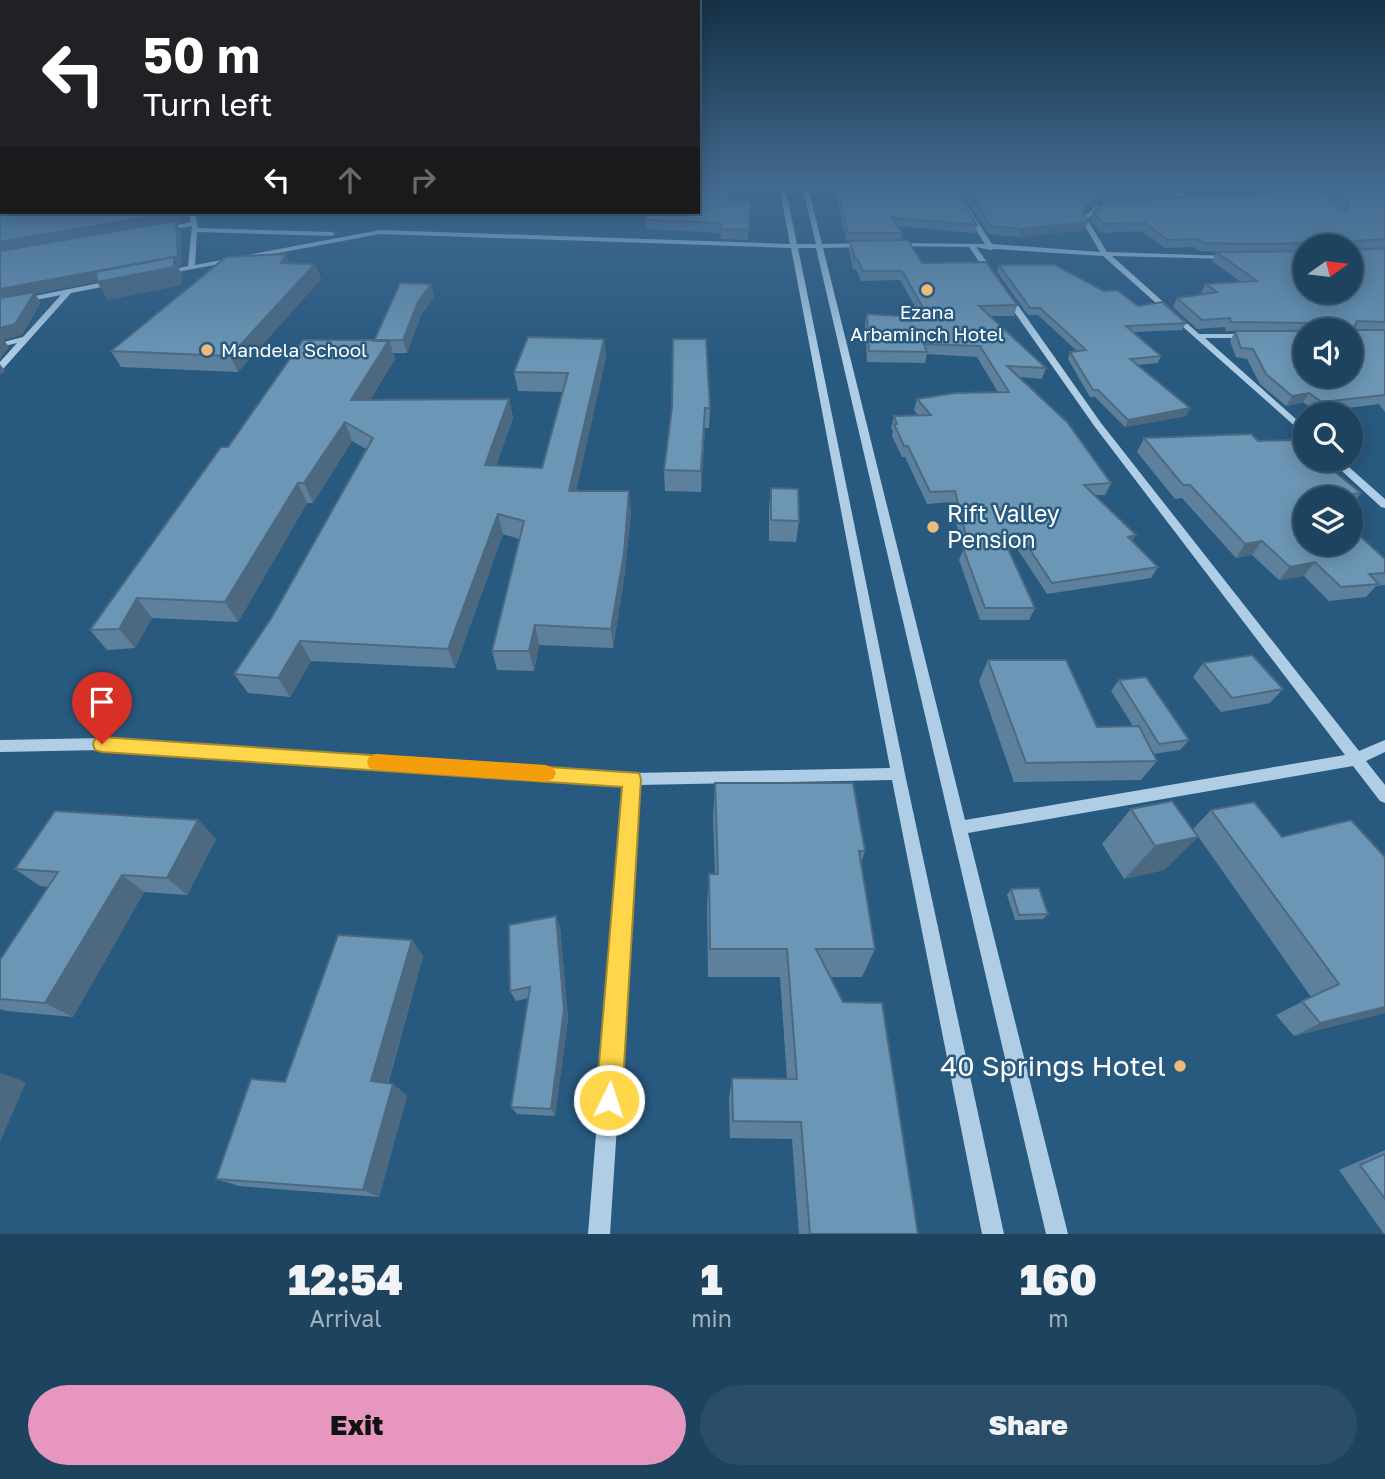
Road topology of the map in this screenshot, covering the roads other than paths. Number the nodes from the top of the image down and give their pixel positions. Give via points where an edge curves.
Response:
1 (193, 244) edge
2 (312, 244) edge
3 (719, 244) edge
4 (988, 244) edge
5 (1099, 244) edge
6 (874, 245) edge
7 (887, 245) edge
8 (971, 245) junction
9 (794, 246) junction
10 (818, 246) junction
11 (991, 248) junction
12 (1105, 254) junction
13 (1238, 257) edge
14 (191, 267) junction
15 (150, 275) edge
16 (122, 281) edge
17 (68, 292) junction
18 (0, 306) edge
19 (1199, 336) junction
20 (1252, 336) edge
21 (25, 340) junction
22 (0, 345) edge
23 (0, 367) edge
24 (1293, 421) edge
25 (1348, 472) edge
26 (1385, 505) edge
27 (0, 746) edge
28 (1385, 746) edge
29 (1355, 759) junction
30 (898, 774) junction
31 (632, 779) junction
32 (1385, 796) edge
33 (959, 828) junction
34 (600, 1234) edge
35 (993, 1234) edge
36 (1058, 1234) edge

1 - 14 street
2 - 14 street
3 - 9 street
4 - 11 street
5 - 12 street
6 - 10 street
7 - 8 street
8 - 11 street
8 - 29 street via 1098,425
9 - 10 street
9 - 30 street
10 - 33 street
11 - 12 street
12 - 13 street
12 - 19 street
14 - 15 street
16 - 17 street
17 - 18 street
17 - 21 street
19 - 20 street
19 - 24 street
21 - 22 street
21 - 23 street
25 - 26 street
27 - 31 street via 102,744
28 - 29 street
29 - 32 street
29 - 33 street
30 - 31 street
30 - 35 street
31 - 34 street
33 - 36 street

